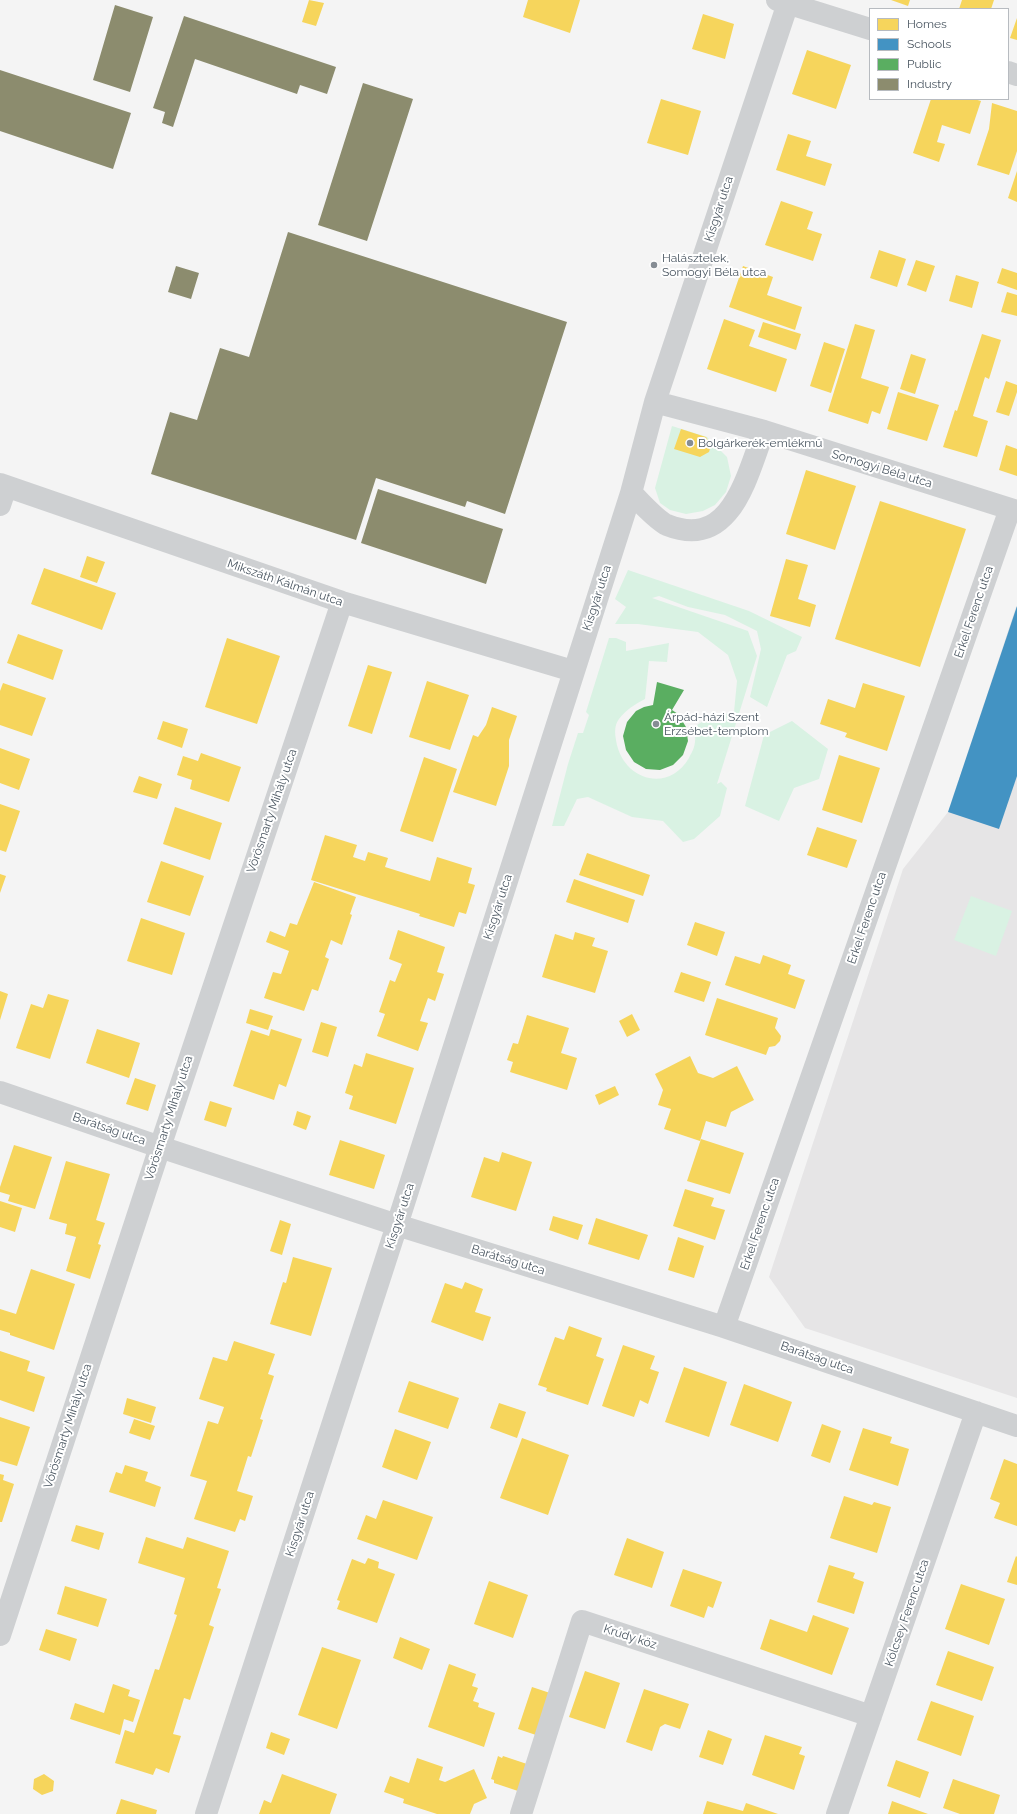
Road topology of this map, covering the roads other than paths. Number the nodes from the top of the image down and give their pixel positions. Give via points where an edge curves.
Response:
1 (784, 1) edge
2 (869, 29) edge
3 (655, 402) junction
4 (764, 431) junction
5 (2, 492) edge
6 (630, 493) junction
7 (1013, 510) edge
8 (342, 602) junction
9 (573, 671) junction
10 (0, 1092) edge
11 (160, 1147) junction
12 (397, 1225) junction
13 (724, 1327) junction
14 (976, 1412) junction
15 (1017, 1426) edge
16 (0, 1635) edge
17 (871, 1716) junction
18 (206, 1814) edge
19 (521, 1814) edge
20 (837, 1814) edge

1 - 2 street
1 - 3 street, Kisgyár utca
3 - 4 street, Somogyi Béla utca
3 - 6 street, Kisgyár utca
4 - 6 street via 735,504 725,517 704,528 693,530 666,525
4 - 7 street, Somogyi Béla utca
5 - 8 street, Mikszáth Kálmán utca
6 - 9 street, Kisgyár utca
7 - 13 street, Erkel Ferenc utca
8 - 9 street, Mikszáth Kálmán utca
8 - 11 street, Vörösmarty Mihály utca
9 - 12 street, Kisgyár utca
10 - 11 street, Barátság utca
11 - 12 street, Barátság utca
11 - 16 street, Vörösmarty Mihály utca
12 - 13 street, Barátság utca
12 - 18 street, Kisgyár utca
13 - 14 street, Barátság utca
14 - 15 street, Barátság utca
14 - 17 street, Kölcsey Ferenc utca
17 - 19 street, Krúdy köz via 582,1621
17 - 20 street, Kölcsey Ferenc utca

